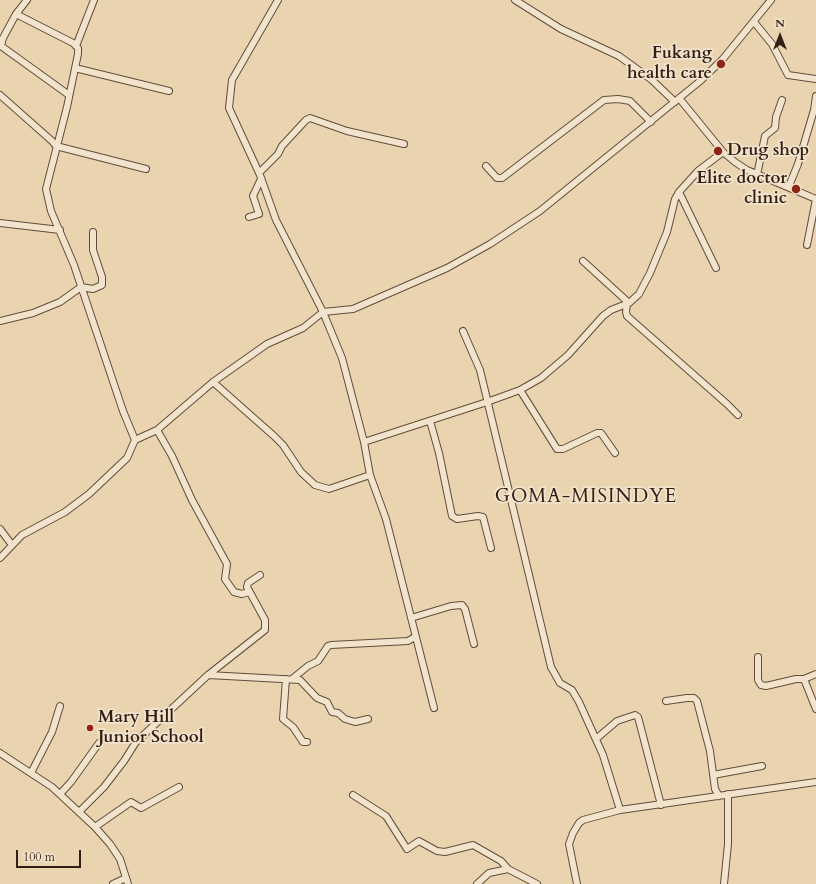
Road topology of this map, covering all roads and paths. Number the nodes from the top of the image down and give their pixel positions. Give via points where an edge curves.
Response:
1 (27, 0) edge
2 (94, 0) edge
3 (278, 0) edge
4 (515, 0) edge
5 (771, 0) edge
6 (16, 14) junction
7 (754, 22) junction
8 (0, 46) edge
9 (76, 46) junction
10 (75, 68) junction
11 (816, 79) edge
12 (168, 91) dead end
13 (0, 95) edge
14 (69, 95) junction
15 (816, 96) edge
16 (677, 100) junction
17 (782, 100) dead end
18 (651, 122) junction
19 (404, 144) dead end
20 (56, 146) junction
21 (723, 152) junction
22 (486, 166) dead end
23 (146, 169) dead end
24 (259, 173) junction
25 (757, 174) junction
26 (261, 179) junction
27 (789, 186) junction
28 (680, 192) junction
29 (816, 200) edge
30 (249, 217) dead end
31 (0, 223) edge
32 (60, 230) junction
33 (92, 232) dead end
34 (807, 245) dead end
35 (583, 261) dead end
36 (716, 268) dead end
37 (81, 287) junction
38 (628, 303) junction
39 (322, 312) junction
40 (0, 321) edge
41 (463, 332) dead end
42 (213, 382) junction
43 (520, 390) junction
44 (487, 402) junction
45 (738, 415) dead end
46 (430, 421) junction
47 (157, 430) junction
48 (135, 440) junction
49 (364, 442) junction
50 (615, 452) dead end
51 (370, 475) junction
52 (0, 529) edge
53 (12, 545) junction
54 (491, 548) dead end
55 (0, 558) edge
56 (260, 575) dead end
57 (249, 592) junction
58 (410, 618) junction
59 (415, 637) junction
60 (474, 644) dead end
61 (758, 657) dead end
62 (816, 674) edge
63 (208, 675) junction
64 (289, 679) junction
65 (804, 680) junction
66 (666, 701) dead end
67 (60, 706) dead end
68 (434, 708) dead end
69 (816, 709) edge
70 (368, 719) dead end
71 (596, 739) junction
72 (307, 742) dead end
73 (99, 743) dead end
74 (0, 753) edge
75 (762, 766) dead end
76 (31, 773) junction
77 (713, 775) junction
78 (816, 782) edge
79 (179, 787) dead end
80 (60, 794) junction
81 (728, 794) junction
82 (353, 795) dead end
83 (718, 796) junction
84 (661, 805) junction
85 (620, 810) junction
86 (79, 812) junction
87 (95, 827) junction
88 (508, 869) junction
89 (127, 881) edge
90 (113, 884) edge
91 (477, 884) edge
92 (537, 884) edge
93 (577, 884) edge
94 (724, 884) edge

1 - 6 street
2 - 9 street
3 - 24 street via 231,83 229,108
4 - 16 street via 561,28 619,56
5 - 7 street
6 - 8 street
6 - 9 street
7 - 11 street via 772,44 788,75
7 - 16 street via 722,60
8 - 14 street
9 - 10 street via 78,54
10 - 12 street
10 - 14 street
13 - 20 street
14 - 20 street
15 - 27 street via 798,164
16 - 18 street
16 - 21 street
17 - 25 street via 775,128 765,136
18 - 22 street via 630,101 604,100 502,178 497,178
18 - 39 street via 540,212 474,253 353,309
19 - 24 street via 358,134 308,118
20 - 23 street
20 - 32 street via 46,189 51,211
21 - 25 street via 747,170
21 - 28 street via 698,171
24 - 26 street
25 - 27 street
26 - 30 street via 253,196 259,214
26 - 39 street via 276,220
27 - 29 street
28 - 36 street
28 - 38 street via 675,199 667,232 650,273 639,294
29 - 34 street
31 - 32 street
32 - 37 street
33 - 37 street via 93,250 102,284 93,289
35 - 38 street
37 - 40 street via 60,302
37 - 48 street
38 - 43 street via 603,316 568,355 541,378
38 - 45 street via 627,316
39 - 42 street via 302,328 267,344
39 - 49 street via 342,358
41 - 44 street via 480,370
42 - 47 street
42 - 51 street via 274,436 315,486 329,489
43 - 44 street
43 - 50 street via 557,449 563,449 602,433
44 - 46 street
44 - 71 street via 551,667 560,683 572,690
46 - 49 street
46 - 54 street via 452,516 457,519 483,517
47 - 48 street
47 - 57 street via 227,564 225,579 234,592
48 - 53 street via 127,458 89,494 65,512 22,535
49 - 51 street
51 - 58 street via 386,519
52 - 53 street
53 - 55 street
56 - 57 street via 248,583
57 - 63 street via 265,620 266,628
58 - 59 street
58 - 60 street via 462,605
59 - 64 street via 408,641 331,645 318,661
59 - 68 street
61 - 65 street via 758,680 761,685 796,678
62 - 65 street
63 - 64 street
63 - 86 street via 136,742 104,787
64 - 70 street via 303,681 317,698 327,702 332,712 345,719 355,722
64 - 72 street via 283,721 293,727 303,742
65 - 69 street
66 - 77 street via 694,698 697,701 710,750
67 - 76 street via 52,732
71 - 84 street via 617,721 635,715 638,717
71 - 85 street
73 - 80 street
74 - 76 street
75 - 77 street
76 - 80 street
77 - 83 street
78 - 81 street
79 - 87 street via 142,808 131,802
80 - 86 street
81 - 83 street
81 - 94 street via 728,844
82 - 88 street via 386,816 407,849 419,841 436,851 445,852 473,845 501,861
83 - 84 street
84 - 85 street
85 - 93 street via 583,820 573,833 569,844
86 - 87 street
87 - 89 street via 120,859
88 - 91 street via 489,873
88 - 92 street
89 - 90 street

